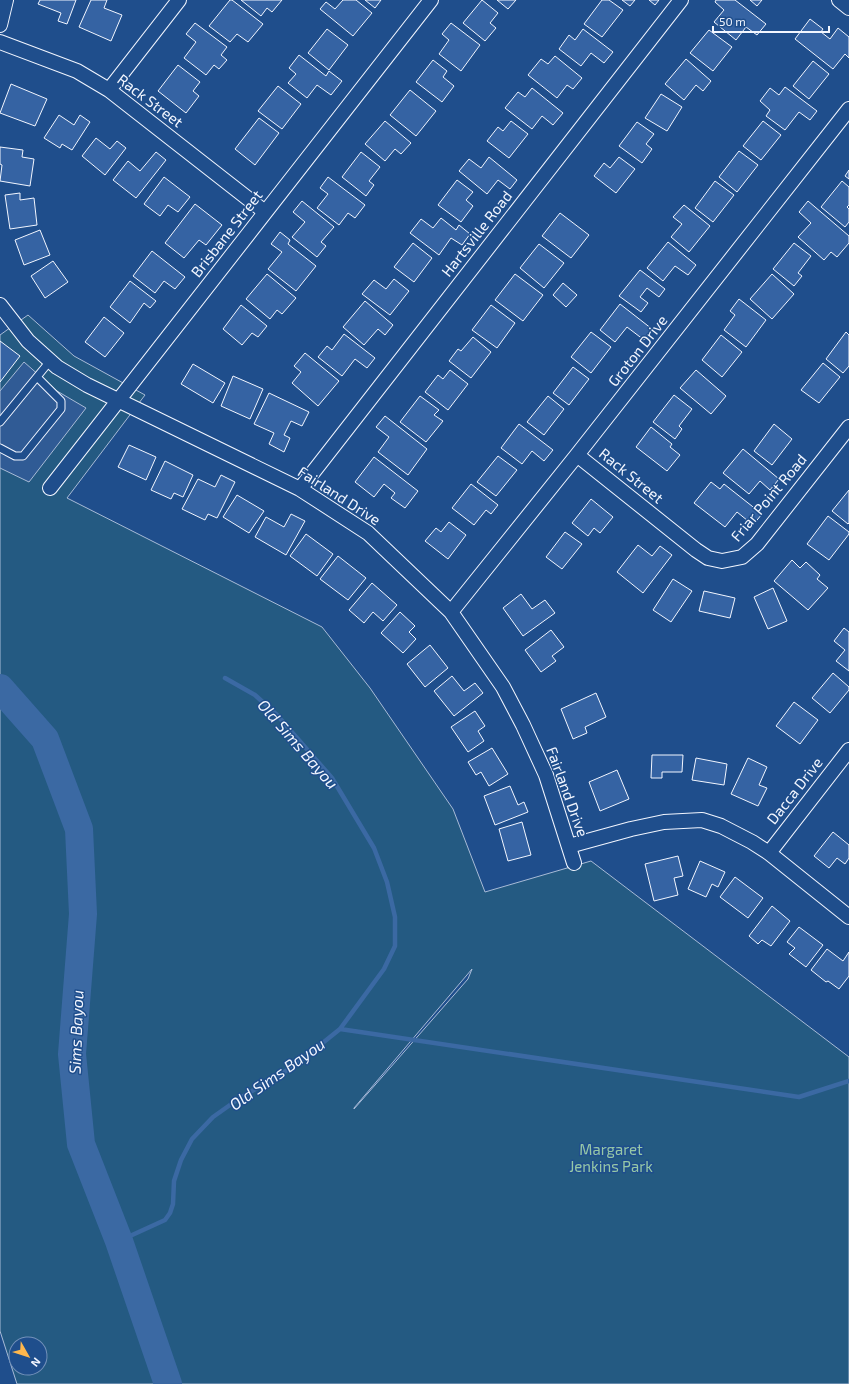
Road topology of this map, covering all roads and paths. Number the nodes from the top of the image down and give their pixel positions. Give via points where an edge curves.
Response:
1 (6, 0) edge
2 (179, 0) edge
3 (431, 0) edge
4 (682, 0) edge
5 (839, 0) edge
6 (849, 8) edge
7 (0, 25) edge
8 (0, 42) edge
9 (109, 90) junction
10 (849, 109) edge
11 (265, 212) junction
12 (0, 305) edge
13 (50, 361) junction
14 (37, 377) junction
15 (118, 400) junction
16 (0, 422) edge
17 (849, 427) edge
18 (0, 448) edge
19 (577, 455) junction
20 (50, 488) dead end
21 (300, 489) junction
22 (663, 524) joint
23 (451, 612) junction
24 (849, 750) edge
25 (569, 846) junction
26 (769, 853) junction
27 (574, 863) dead end
28 (849, 917) edge

1 - 7 street
2 - 9 street
3 - 11 street, Brisbane Street
4 - 21 street, Hartsville Road
5 - 6 street
8 - 9 street, Rack Street via 77,72
9 - 11 street, Rack Street
10 - 19 street, Groton Drive
11 - 15 street, Brisbane Street
12 - 13 street, Fairland Drive via 28,341
13 - 14 lane
13 - 15 street, Fairland Drive via 87,385
14 - 16 lane
14 - 18 lane via 61,401 61,409 23,456 15,456
15 - 20 street, Brisbane Street
15 - 21 street, Fairland Drive
17 - 22 street, Friar Point Road via 757,544 742,557 722,561 708,558
19 - 22 street, Rack Street
19 - 23 street, Groton Drive
21 - 23 street, Fairland Drive via 368,533
23 - 25 street, Fairland Drive via 503,687 523,725 546,775
24 - 26 street, Dacca Drive
25 - 26 street via 631,828 664,822 702,820 740,835
25 - 27 street, Fairland Drive
26 - 28 street

